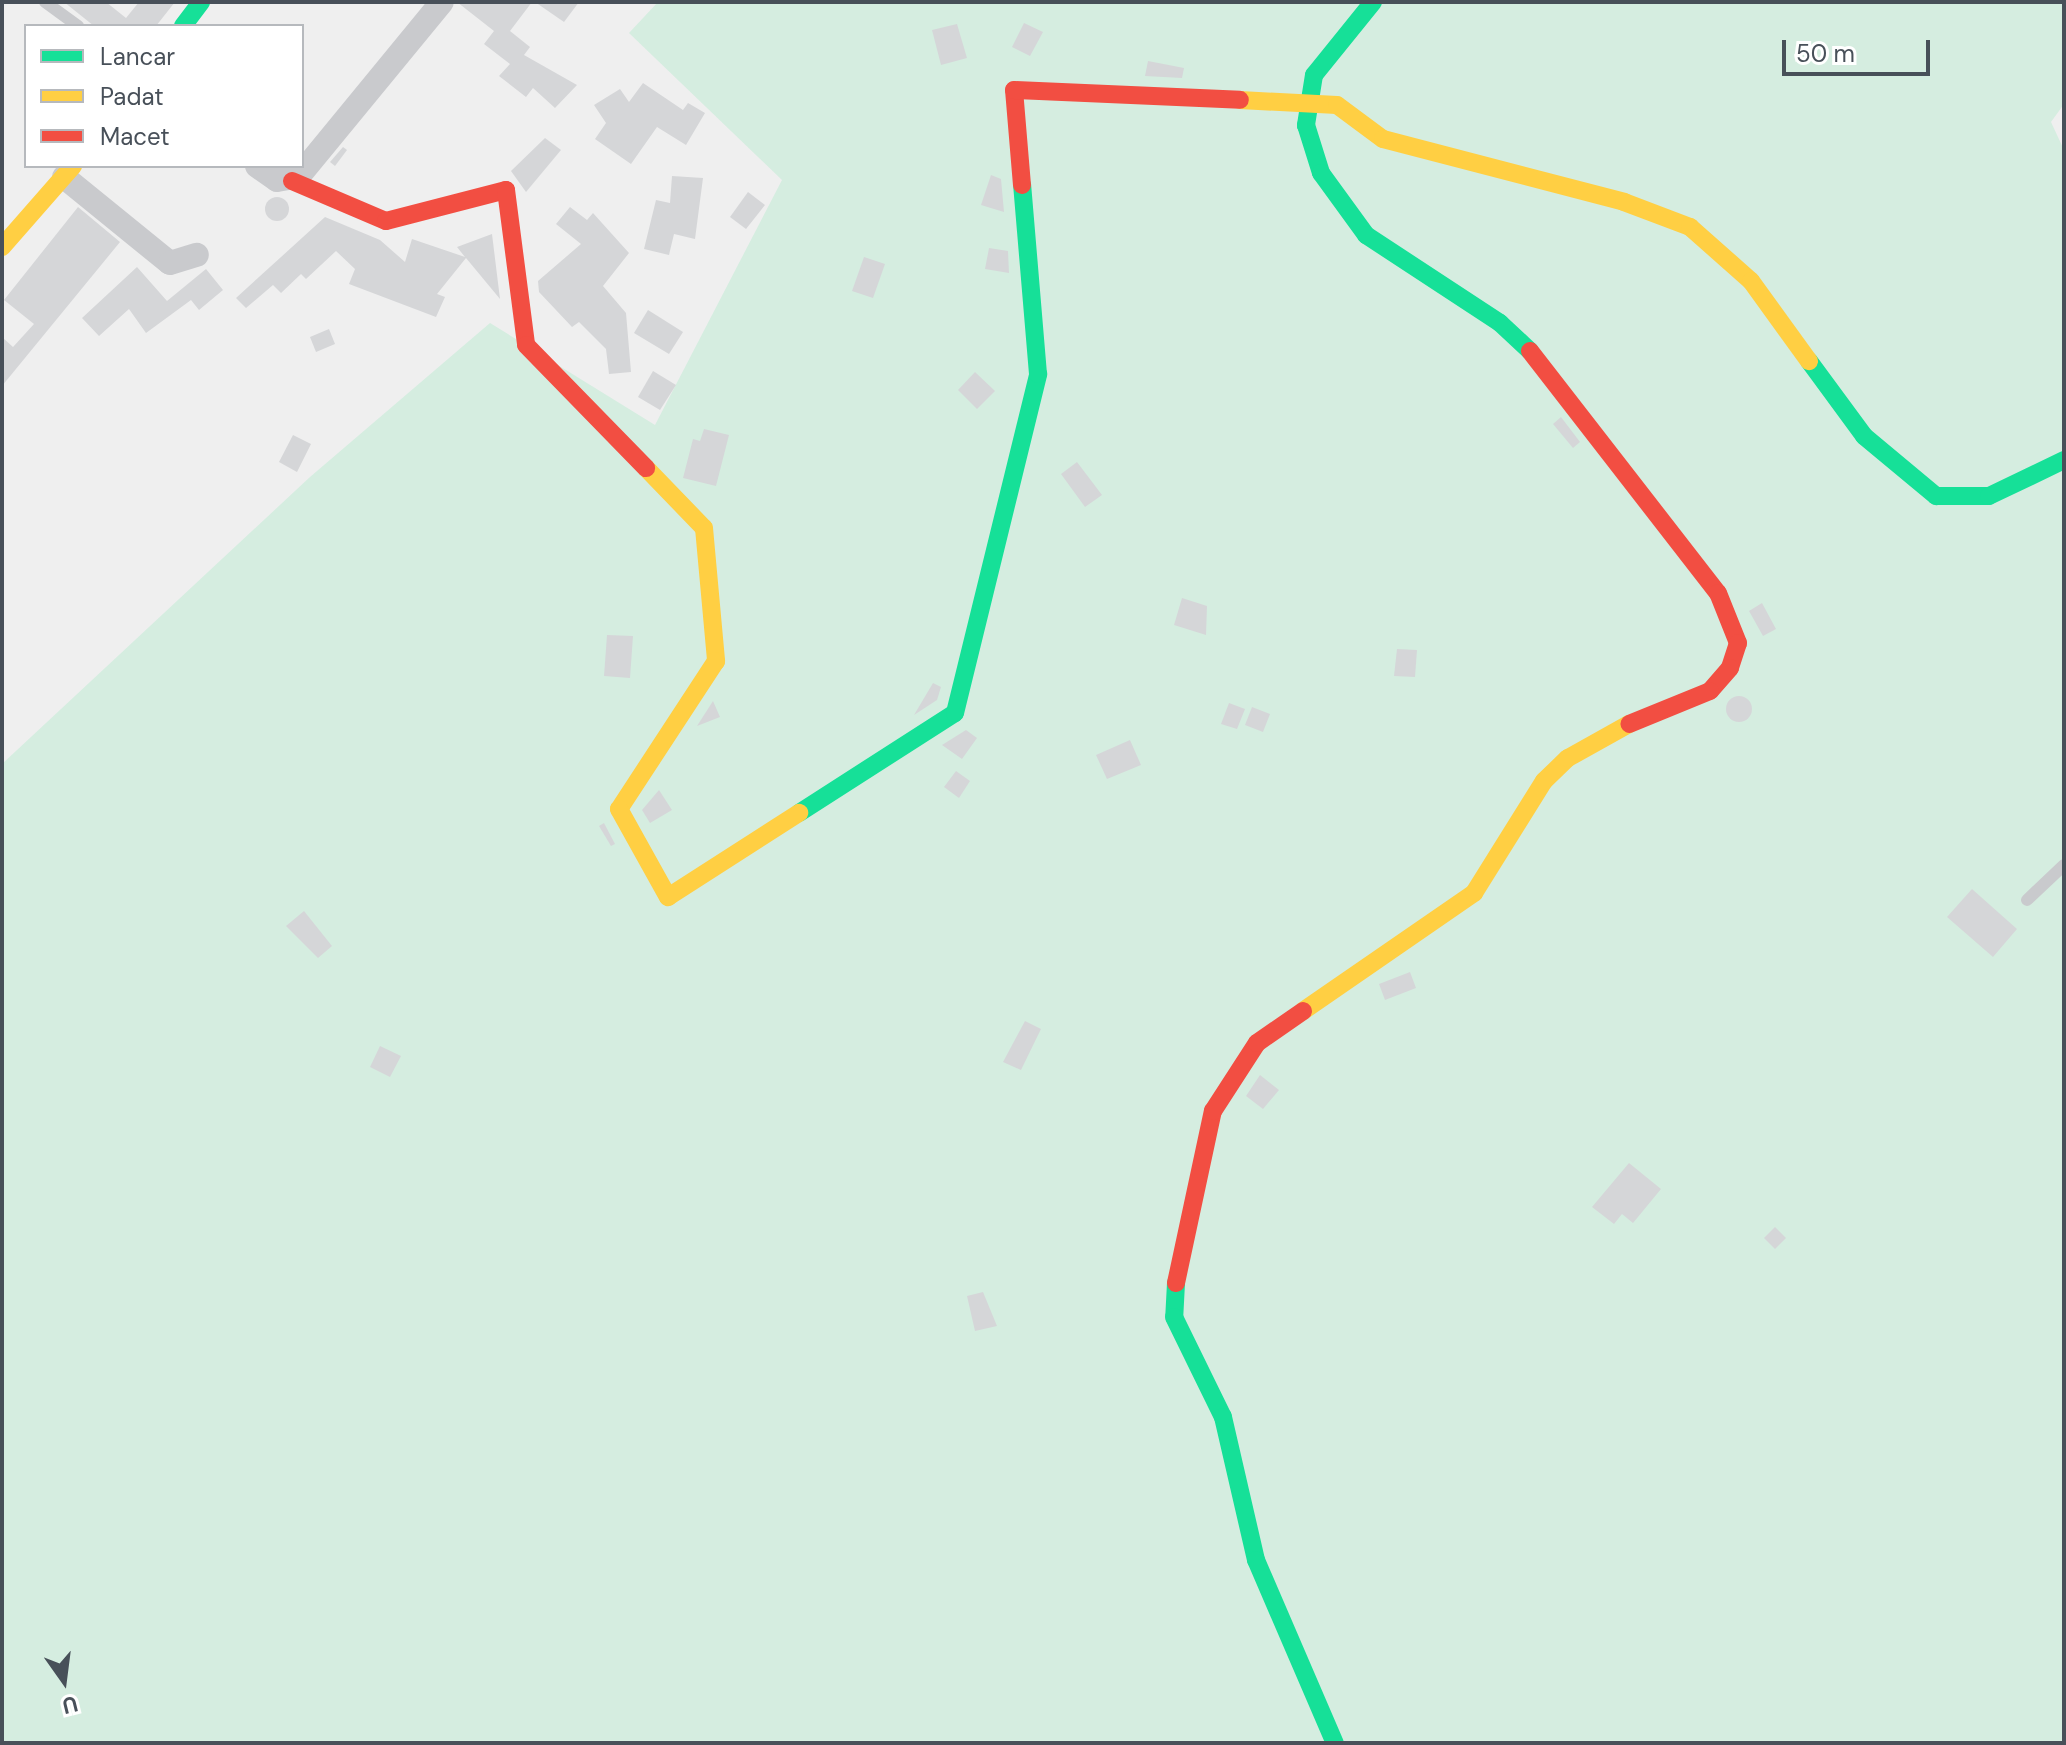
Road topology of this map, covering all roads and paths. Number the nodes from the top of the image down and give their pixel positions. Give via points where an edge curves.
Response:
1 (45, 2) edge
2 (201, 2) edge
3 (442, 2) edge
4 (1373, 2) edge
5 (75, 24) edge
6 (184, 24) edge
7 (1307, 101) junction
8 (304, 167) edge
9 (262, 168) edge
10 (303, 168) edge
11 (68, 172) edge
12 (292, 181) junction
13 (2, 247) edge
14 (197, 255) dead end
15 (2064, 460) edge
16 (2064, 865) edge
17 (2027, 900) dead end
18 (1335, 1743) edge

1 - 5 lane
2 - 6 street
3 - 8 street
4 - 7 street via 1314,75
7 - 12 street via 1014,90 1038,374 955,713 668,897 619,809 716,661 704,528 526,345 506,190 386,221
7 - 15 street via 1337,105 1383,139 1690,227 1751,281 1864,436 1936,496 1989,496
7 - 18 street via 1311,149 1352,221 1500,323 1552,372 1718,593 1738,643 1730,668 1710,691 1653,711 1568,758 1544,781 1474,893 1257,1043 1213,1111 1179,1247 1174,1317 1223,1417 1256,1560
9 - 12 street
10 - 12 street
11 - 13 street
11 - 14 street via 170,263
16 - 17 lane

